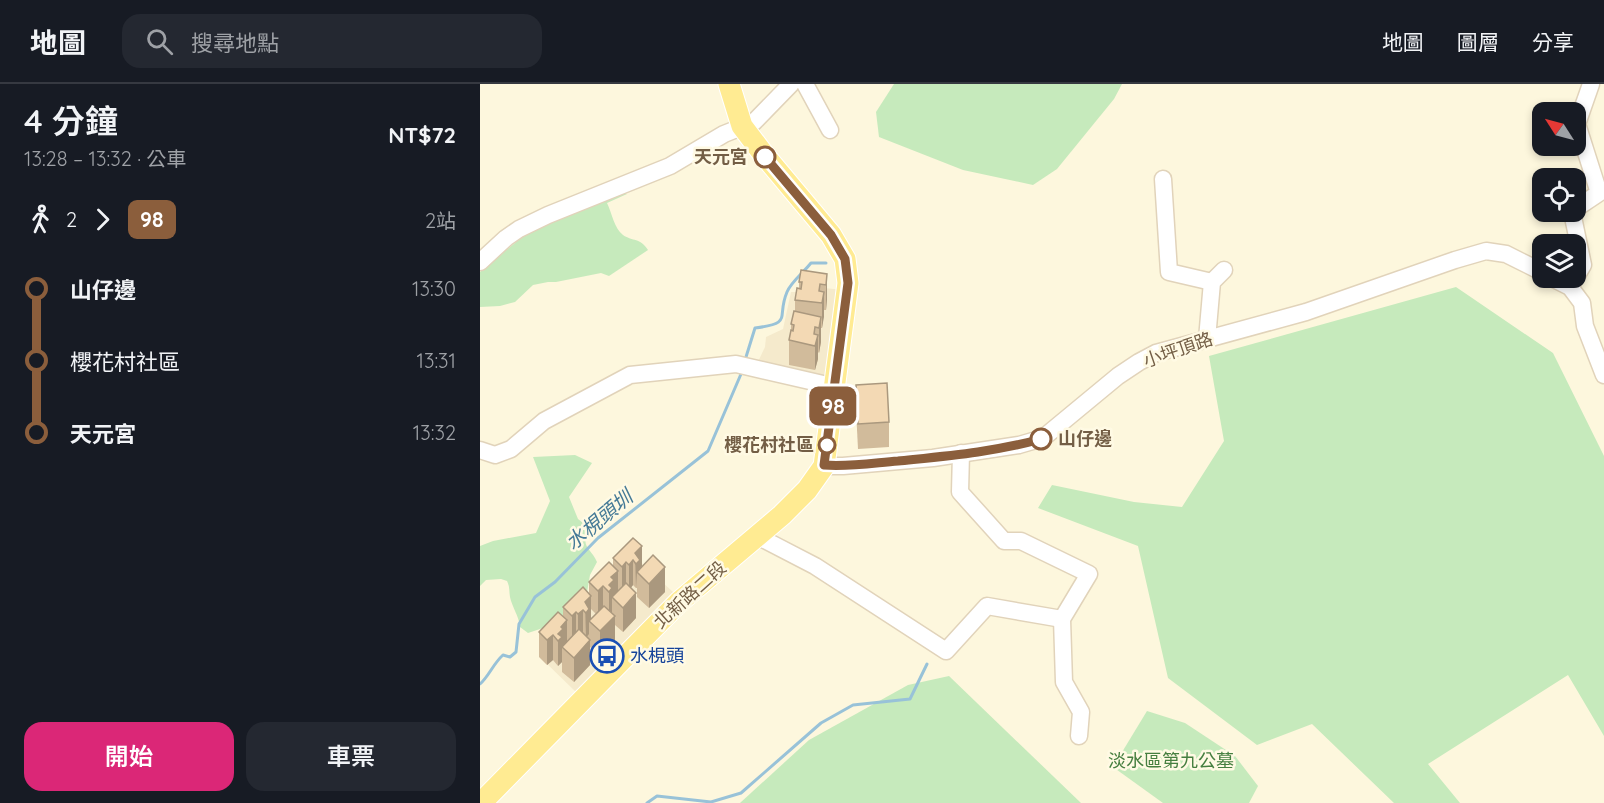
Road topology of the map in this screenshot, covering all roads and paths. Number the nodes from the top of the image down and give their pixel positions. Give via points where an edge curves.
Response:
1 (729, 84) edge
2 (790, 84) edge
3 (805, 84) edge
4 (1591, 84) edge
5 (742, 126) junction
6 (830, 130) dead end
7 (1163, 179) dead end
8 (1586, 202) edge
9 (480, 262) edge
10 (1532, 267) edge
11 (1571, 288) edge
12 (1207, 339) junction
13 (1604, 375) edge
14 (836, 387) junction
15 (480, 450) edge
16 (962, 453) junction
17 (824, 465) junction
18 (757, 536) junction
19 (1062, 619) junction
20 (1079, 736) dead end
21 (481, 803) edge

1 - 5 main road
2 - 5 street via 754,122
3 - 6 street
4 - 8 street via 1577,124 1599,193
5 - 9 street via 670,166 519,229
5 - 14 main road via 831,235 845,259 848,283
7 - 12 street via 1169,272 1218,276
10 - 12 street, 小坪頂路 via 1506,254 1486,251 1306,312
11 - 13 street via 1582,303
12 - 16 street, 小坪頂路 via 1138,362 1043,438
14 - 15 street via 735,364 630,375 544,421 511,448 495,455
14 - 17 main road
16 - 17 street, 小坪頂路
16 - 19 street via 960,492 1004,541 1021,541 1089,574
17 - 18 main road, 北新路二段 via 807,490
18 - 19 street via 815,566 946,651 987,606
18 - 21 main road, 北新路二段 via 679,602
19 - 20 street via 1064,682 1081,712

